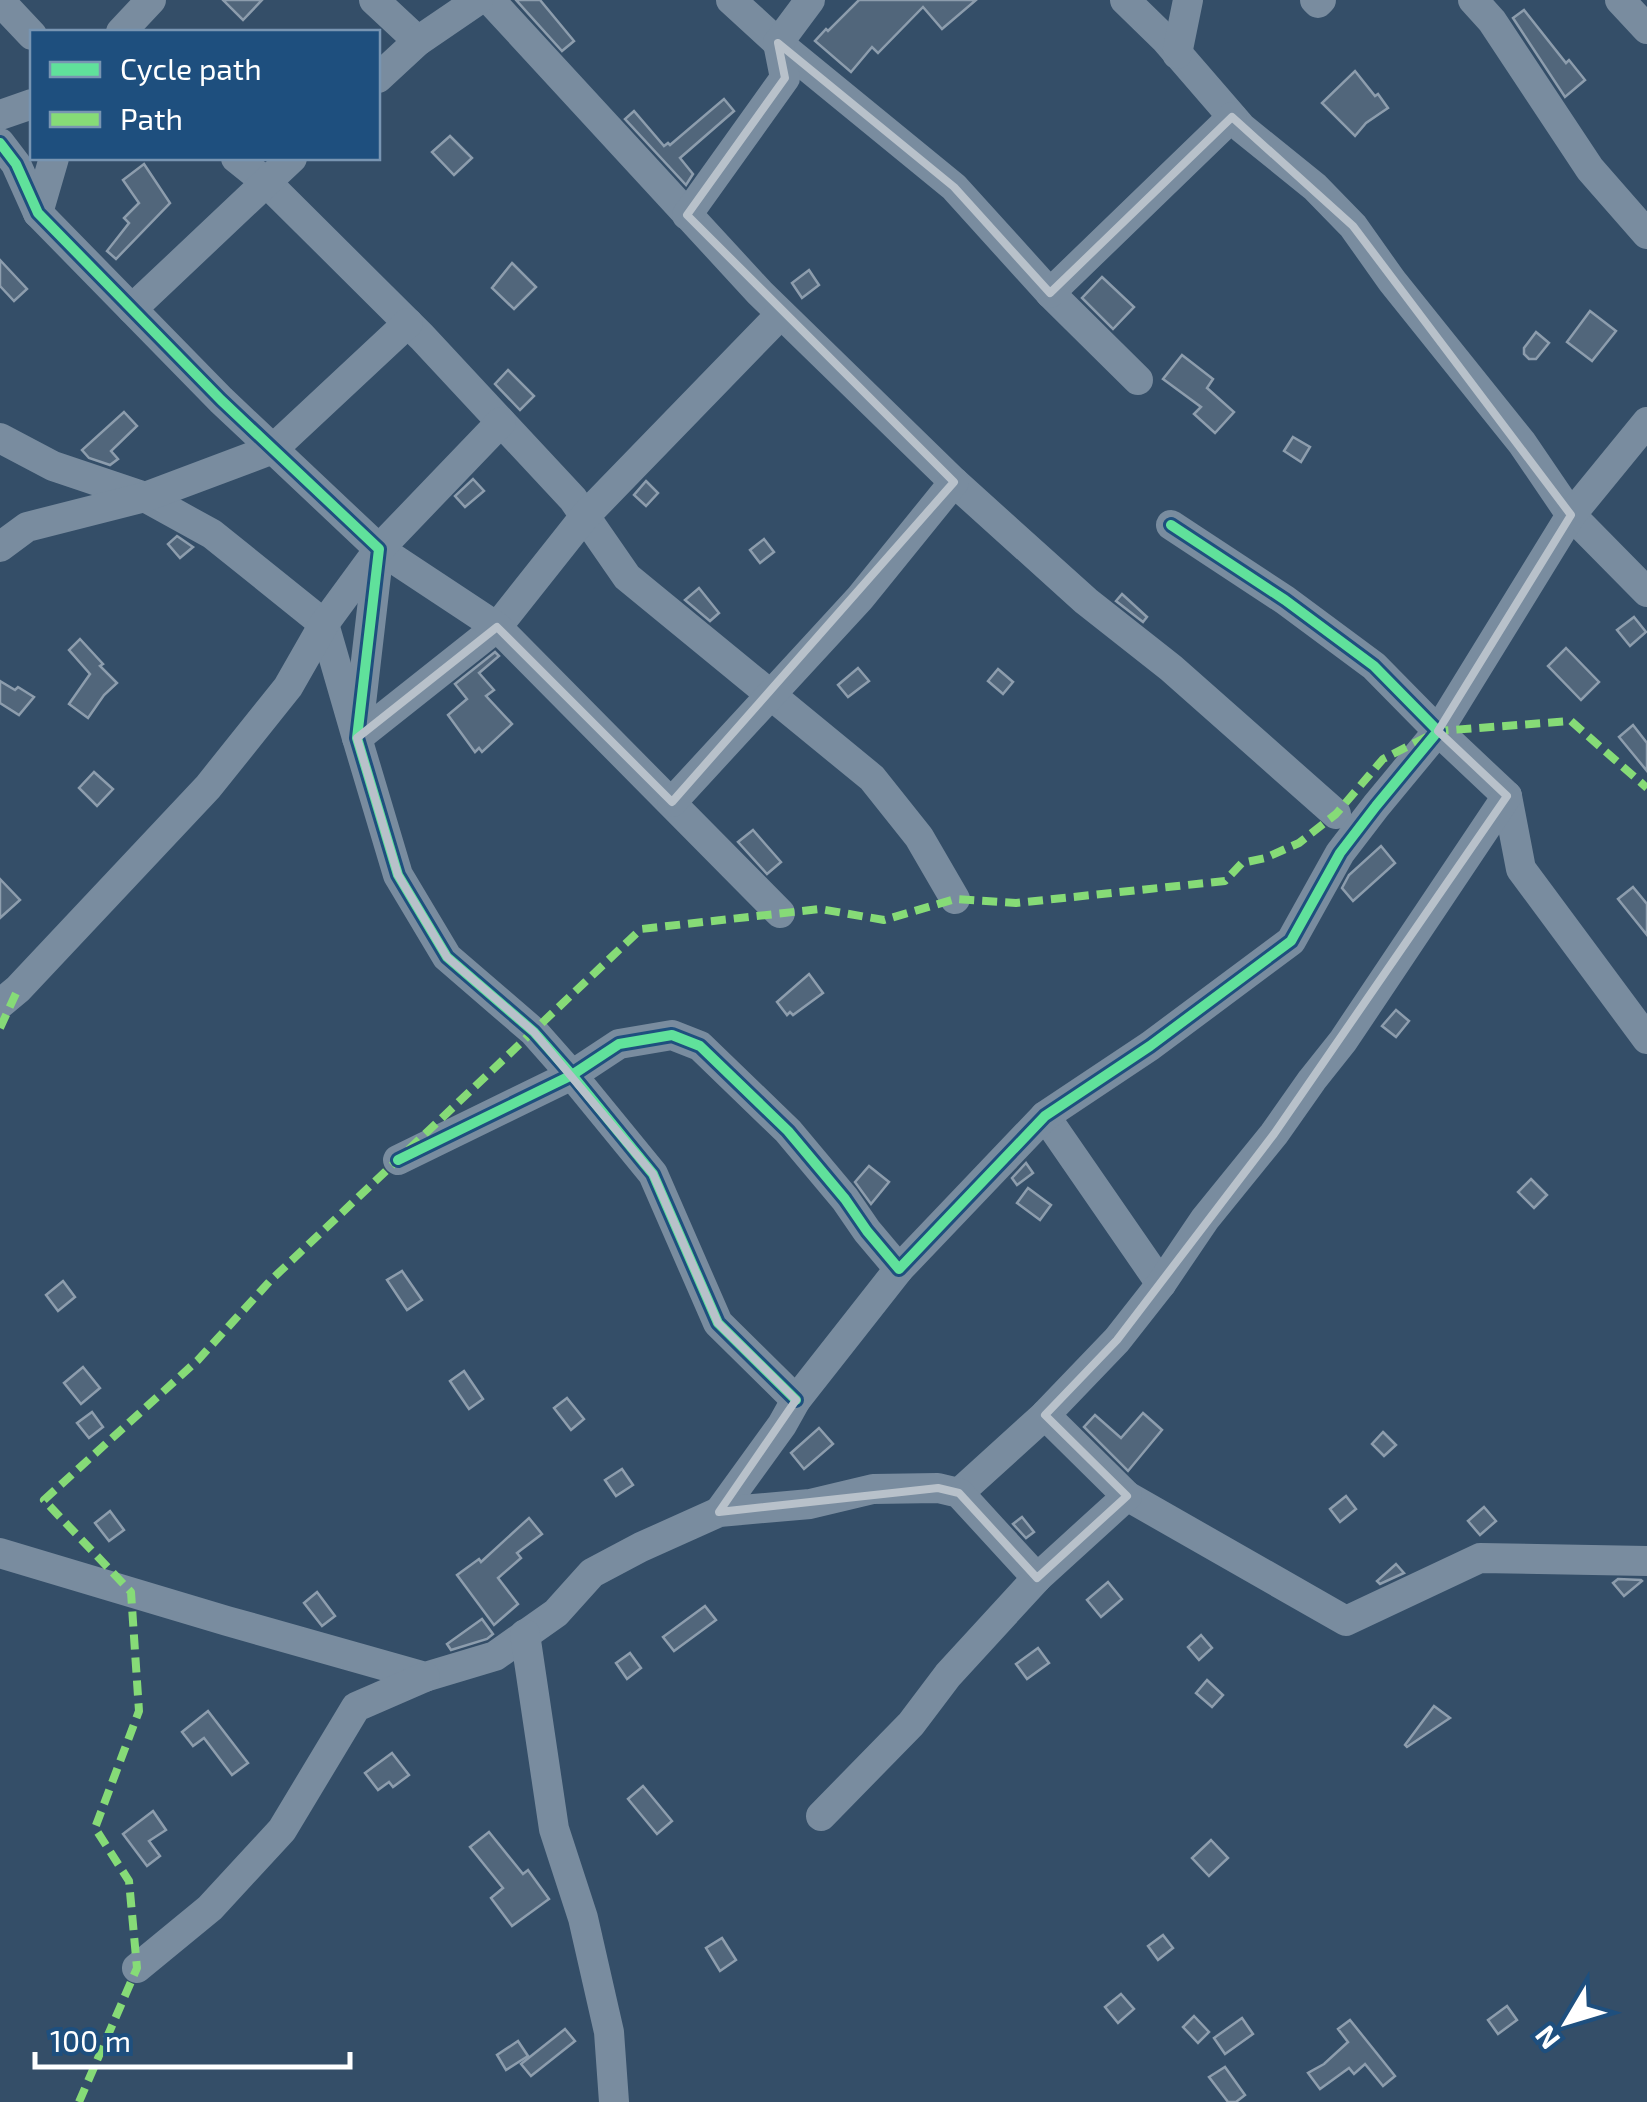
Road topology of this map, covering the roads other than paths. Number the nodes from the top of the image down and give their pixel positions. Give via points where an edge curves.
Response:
1 (151, 0) edge
2 (374, 0) edge
3 (478, 0) edge
4 (490, 0) edge
5 (731, 0) edge
6 (810, 0) edge
7 (1125, 0) edge
8 (1188, 0) edge
9 (1473, 0) edge
10 (0, 2) edge
11 (123, 30) edge
12 (30, 34) edge
13 (418, 40) junction
14 (778, 43) junction
15 (1177, 54) junction
16 (380, 76) edge
17 (30, 105) edge
18 (0, 115) edge
19 (1232, 117) junction
20 (0, 143) edge
21 (53, 160) edge
22 (238, 160) edge
23 (290, 160) edge
24 (266, 182) junction
25 (38, 213) junction
26 (687, 215) junction
27 (1647, 234) edge
28 (1050, 293) junction
29 (132, 309) junction
30 (781, 314) junction
31 (408, 324) junction
32 (1138, 380) dead end
33 (502, 422) junction
34 (1647, 422) edge
35 (0, 438) edge
36 (274, 449) junction
37 (954, 482) junction
38 (146, 497) junction
39 (1571, 515) junction
40 (585, 516) junction
41 (1172, 525) dead end
42 (0, 547) edge
43 (379, 548) junction
44 (1647, 592) edge
45 (324, 624) junction
46 (496, 627) junction
47 (770, 694) junction
48 (1438, 731) junction
49 (357, 738) junction
50 (1508, 796) junction
51 (672, 802) junction
52 (1336, 814) dead end
53 (955, 899) dead end
54 (780, 913) dead end
55 (0, 1004) edge
56 (1647, 1039) edge
57 (572, 1075) junction
58 (1045, 1116) junction
59 (398, 1160) dead end
60 (899, 1270) junction
61 (1161, 1284) junction
62 (796, 1400) junction
63 (1045, 1414) junction
64 (959, 1493) junction
65 (1127, 1496) junction
66 (719, 1512) junction
67 (0, 1553) edge
68 (1647, 1561) edge
69 (1037, 1578) junction
70 (526, 1634) junction
71 (425, 1677) junction
72 (821, 1816) dead end
73 (137, 1968) dead end
74 (614, 2102) edge

1 - 11 street
2 - 13 street
3 - 13 street
4 - 26 street
5 - 14 street
6 - 14 street
7 - 15 street
8 - 15 street
9 - 27 street via 1590,169
10 - 12 street
13 - 16 street
14 - 26 street via 785,78
14 - 28 street via 954,187
15 - 19 street
17 - 18 street
19 - 28 street
19 - 39 street via 1353,226
20 - 25 street
21 - 25 street
22 - 24 street
23 - 24 street
24 - 29 street
24 - 31 street
25 - 29 street
26 - 30 street
28 - 32 street
29 - 36 street
30 - 37 street
30 - 40 street
31 - 33 street
31 - 36 street
33 - 40 street
33 - 43 street
34 - 39 street
35 - 38 street via 53,466
36 - 38 street
36 - 43 street
37 - 47 street via 860,598
37 - 52 street
38 - 42 street via 27,526
38 - 45 street via 212,534
39 - 44 street
39 - 48 street
40 - 46 street
40 - 47 street via 627,577
41 - 48 street via 1374,666
43 - 45 street
43 - 46 street
43 - 49 street
45 - 49 street
45 - 55 street via 288,687 208,786
46 - 49 street
46 - 51 street
47 - 51 street
47 - 53 street via 872,778 919,837
48 - 50 street
48 - 58 street via 1340,853 1291,941
49 - 57 street via 398,875 447,956
50 - 56 street via 1521,869
50 - 61 street via 1343,1041
51 - 54 street
57 - 59 street
57 - 60 street via 619,1044 672,1034 700,1046 788,1132
57 - 62 street via 653,1174 718,1323
58 - 60 street
58 - 61 street
60 - 62 street
61 - 63 street
62 - 66 street
63 - 64 street
63 - 65 street
64 - 66 street via 873,1489 810,1504
64 - 69 street
65 - 68 street via 1346,1621 1480,1558
65 - 69 street
66 - 70 street via 592,1573
67 - 71 street
69 - 72 street
70 - 71 street via 495,1656
70 - 74 street via 554,1829 609,2032
71 - 73 street via 356,1707 282,1830 210,1908

